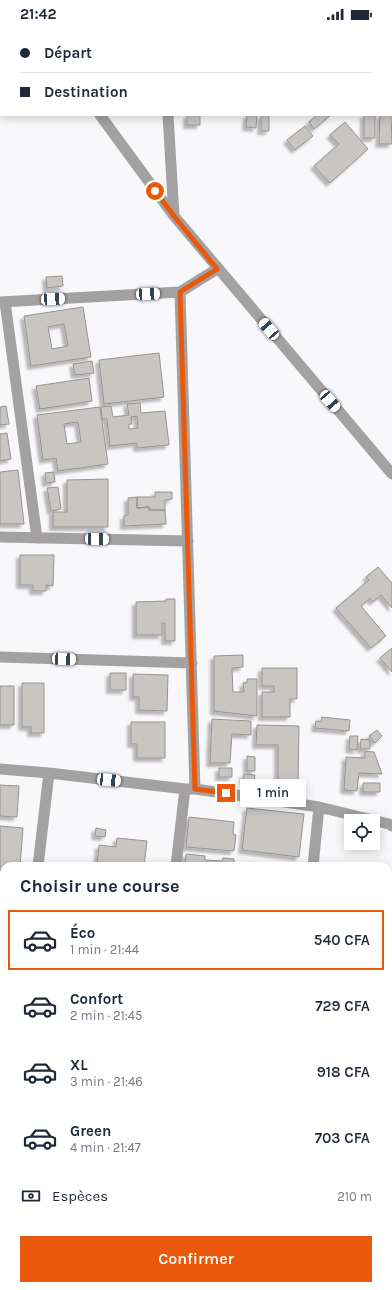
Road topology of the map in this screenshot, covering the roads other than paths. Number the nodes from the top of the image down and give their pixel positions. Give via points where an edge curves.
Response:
1 (101, 116) edge
2 (168, 116) edge
3 (174, 216) junction
4 (217, 269) junction
5 (180, 292) junction
6 (3, 302) edge
7 (392, 474) edge
8 (0, 537) edge
9 (37, 538) junction
10 (188, 541) junction
11 (0, 657) edge
12 (192, 663) junction
13 (0, 769) edge
14 (49, 774) junction
15 (190, 789) junction
16 (319, 807) junction
17 (392, 826) edge
18 (38, 862) edge
19 (177, 862) edge
20 (313, 862) edge

1 - 3 street
2 - 3 street
3 - 4 street
4 - 5 street
4 - 7 street
5 - 6 street
5 - 10 street
6 - 9 street
8 - 9 street
9 - 10 street
10 - 12 street
11 - 12 street
12 - 15 street
13 - 14 street
14 - 15 street
14 - 18 street
15 - 16 street
15 - 19 street
16 - 17 street
16 - 20 street

